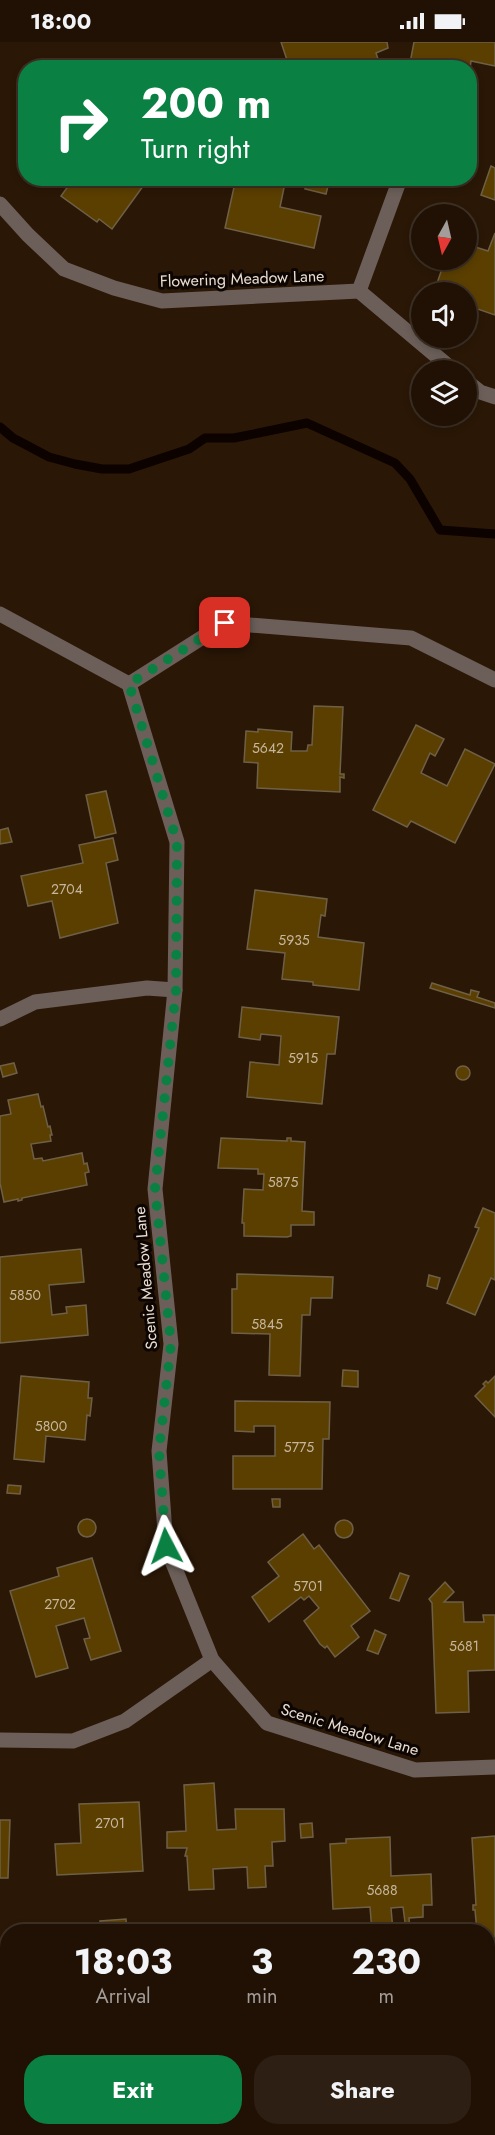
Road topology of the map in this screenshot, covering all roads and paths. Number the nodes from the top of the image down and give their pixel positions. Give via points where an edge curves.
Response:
1 (397, 186) edge
2 (0, 204) edge
3 (359, 291) junction
4 (441, 360) edge
5 (477, 390) edge
6 (495, 397) edge
7 (0, 614) edge
8 (495, 680) edge
9 (129, 684) junction
10 (176, 990) junction
11 (0, 1019) edge
12 (212, 1660) junction
13 (0, 1740) edge
14 (495, 1767) edge

1 - 3 street
2 - 3 street, Flowering Meadow Lane via 64,269 162,301
3 - 4 street
5 - 6 street
7 - 9 street
8 - 9 street via 411,639 225,623
9 - 10 street, Scenic Meadow Lane via 177,842
10 - 11 street via 147,988 35,1002
10 - 12 street, Scenic Meadow Lane via 155,1189 171,1344 159,1451 166,1546
12 - 13 street via 125,1721 73,1741
12 - 14 street, Scenic Meadow Lane via 267,1723 415,1770

